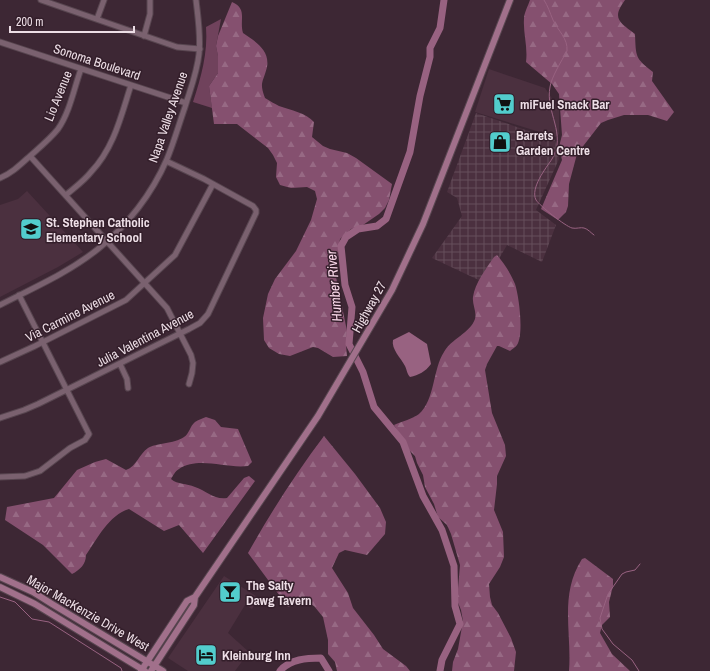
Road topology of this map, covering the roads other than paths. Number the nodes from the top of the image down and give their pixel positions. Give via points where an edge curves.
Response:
1 (41, 0) edge
2 (104, 0) edge
3 (150, 0) edge
4 (196, 0) edge
5 (510, 0) edge
6 (97, 19) junction
7 (144, 36) junction
8 (0, 42) edge
9 (200, 49) junction
10 (81, 69) junction
11 (132, 85) junction
12 (186, 103) junction
13 (30, 156) junction
14 (166, 161) junction
15 (0, 178) edge
16 (213, 184) junction
17 (66, 196) junction
18 (107, 241) junction
19 (145, 283) junction
20 (19, 295) junction
21 (0, 304) edge
22 (180, 333) junction
23 (43, 342) junction
24 (0, 362) edge
25 (120, 364) junction
26 (189, 384) dead end
27 (128, 388) dead end
28 (67, 390) junction
29 (0, 418) edge
30 (0, 477) edge
31 (0, 577) edge
32 (0, 587) edge
33 (195, 597) junction
34 (148, 661) junction
35 (153, 668) edge
36 (143, 670) edge
37 (163, 671) edge

1 - 6 street
2 - 6 street
3 - 7 street via 150,14
4 - 9 street, Napa Valley Avenue
5 - 33 main road, Highway 27 via 423,224 392,290 314,423
6 - 7 street
7 - 9 street via 177,47
8 - 10 street, Sonoma Boulevard
9 - 12 street, Napa Valley Avenue
10 - 11 street, Sonoma Boulevard
10 - 13 street, Lio Avenue via 59,127
11 - 12 street, Sonoma Boulevard
11 - 17 street via 107,151 91,172
12 - 14 street, Napa Valley Avenue
13 - 15 street, Lio Avenue via 12,172
13 - 17 street
14 - 16 street, Julia Valentina Avenue
14 - 18 street, Napa Valley Avenue via 142,202
16 - 19 street, Via Carmine Avenue via 175,255
16 - 22 street, Julia Valentina Avenue via 255,207 256,213 208,314 200,323
17 - 18 street
18 - 19 street
18 - 20 street, Napa Valley Avenue via 71,268
19 - 22 street via 167,308
19 - 23 street, Via Carmine Avenue via 126,300
20 - 21 street, Napa Valley Avenue
20 - 23 street
22 - 25 street, Julia Valentina Avenue
22 - 26 street via 191,355 192,373
23 - 24 street, Via Carmine Avenue
23 - 28 street
25 - 27 street
25 - 28 street, Julia Valentina Avenue
28 - 29 street, Julia Valentina Avenue
28 - 30 street via 88,431 88,438 34,474
31 - 34 main road, Major MacKenzie Drive West via 46,600
32 - 36 main road, Major MacKenzie Drive West via 35,604
33 - 34 main road, Highway 27 via 187,601
33 - 35 main road, Highway 27 via 194,605
34 - 35 main road, Major MacKenzie Drive West
34 - 36 main road, Highway 27
35 - 37 main road, Major MacKenzie Drive West

